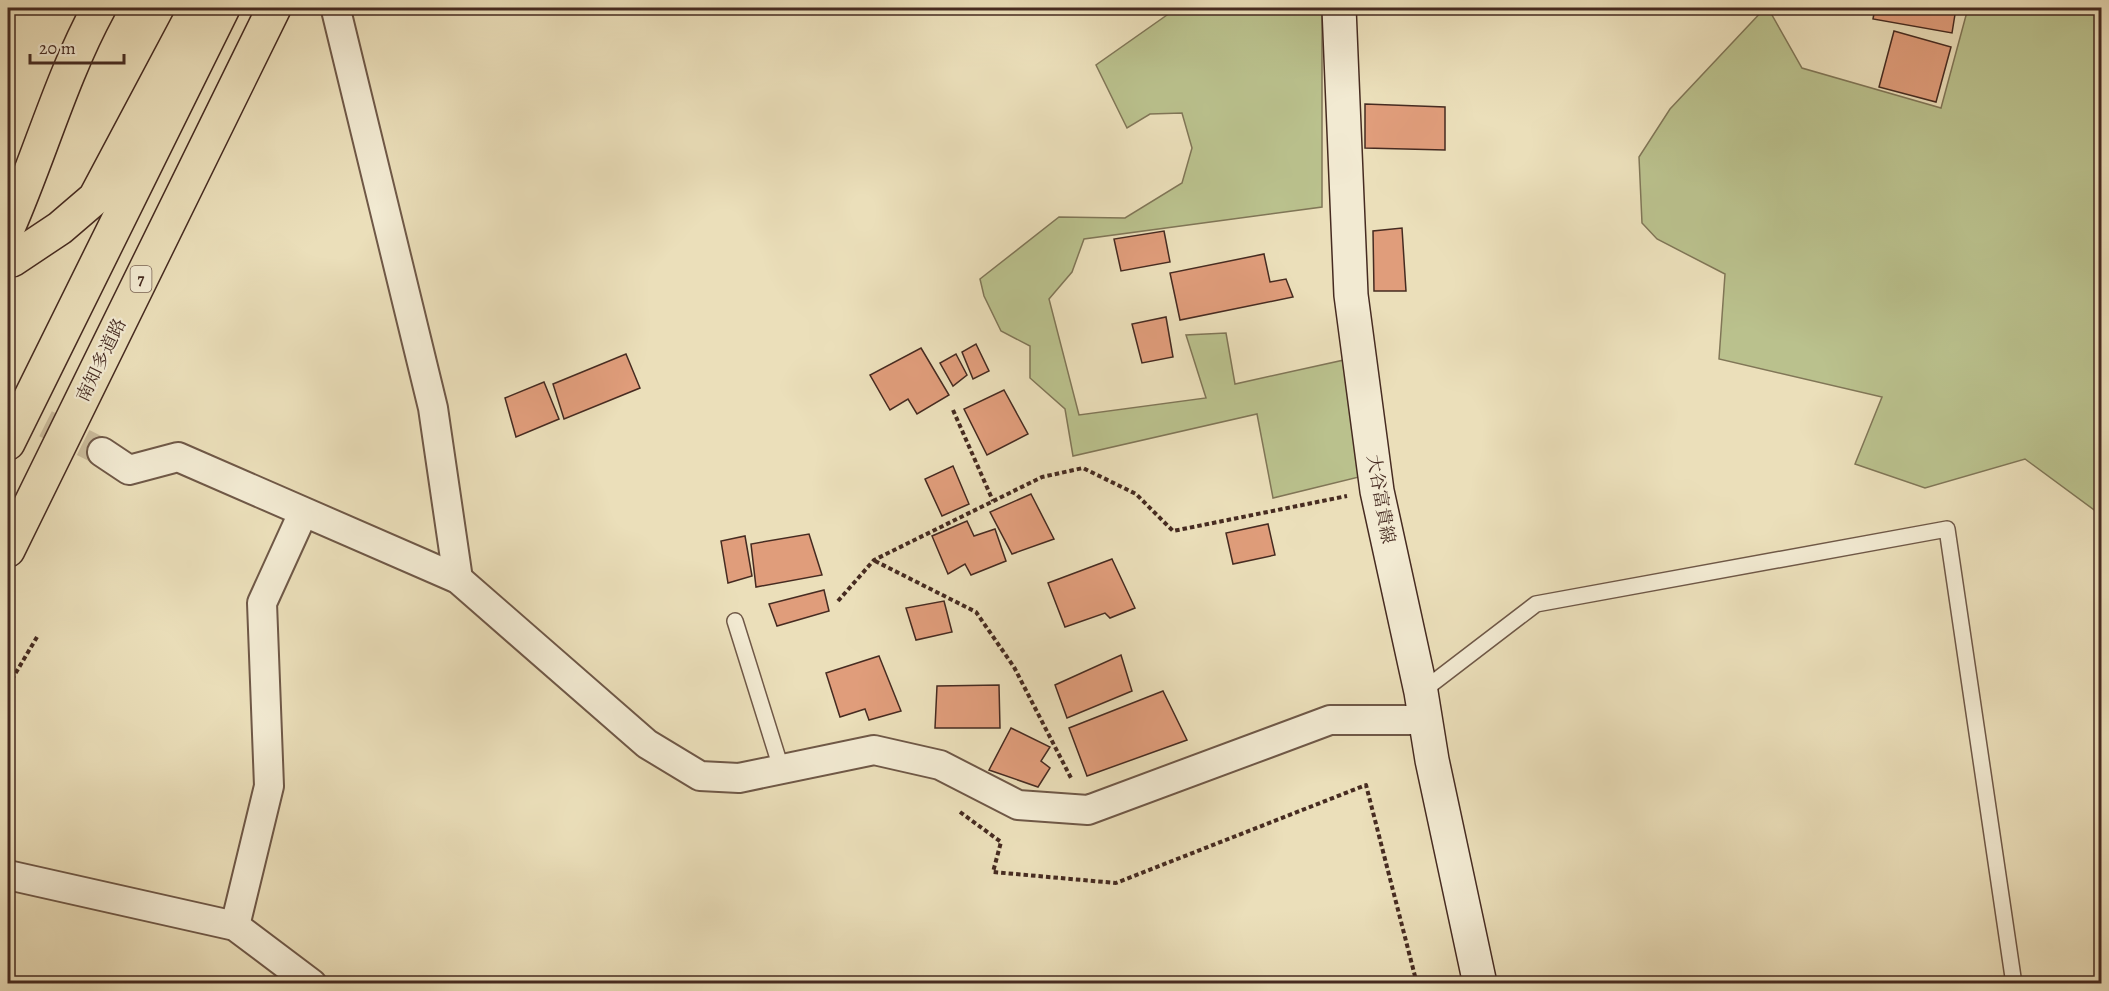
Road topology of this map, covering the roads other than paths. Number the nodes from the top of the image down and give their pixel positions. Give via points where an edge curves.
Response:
1 (99, 8) edge
2 (196, 8) edge
3 (223, 8) edge
4 (274, 8) edge
5 (338, 8) edge
6 (1339, 8) edge
7 (8, 228) edge
8 (8, 260) edge
9 (8, 443) edge
10 (102, 452) tunnel mouth
11 (303, 513) junction
12 (8, 550) edge
13 (458, 579) junction
14 (735, 621) dead end
15 (1423, 706) junction
16 (781, 768) junction
17 (8, 875) edge
18 (235, 926) junction
19 (312, 984) edge
20 (1480, 984) edge
21 (2014, 984) edge

1 - 7 highway via 80,43
2 - 8 highway via 95,198 60,228
3 - 9 highway
4 - 12 highway, 南知多道路 / 7
5 - 13 street via 433,408
6 - 15 main road, 大谷富貴線 via 1351,295 1377,490
10 - 11 street via 129,471 178,457
11 - 13 street
11 - 18 street via 262,603 269,786
13 - 16 street via 647,744 700,776 739,778
14 - 16 lane
15 - 16 street via 1330,720 1088,810 1018,806 940,765 874,750
15 - 20 main road, 大谷富貴線
15 - 21 lane via 1536,604 1947,528
17 - 18 street
18 - 19 street

